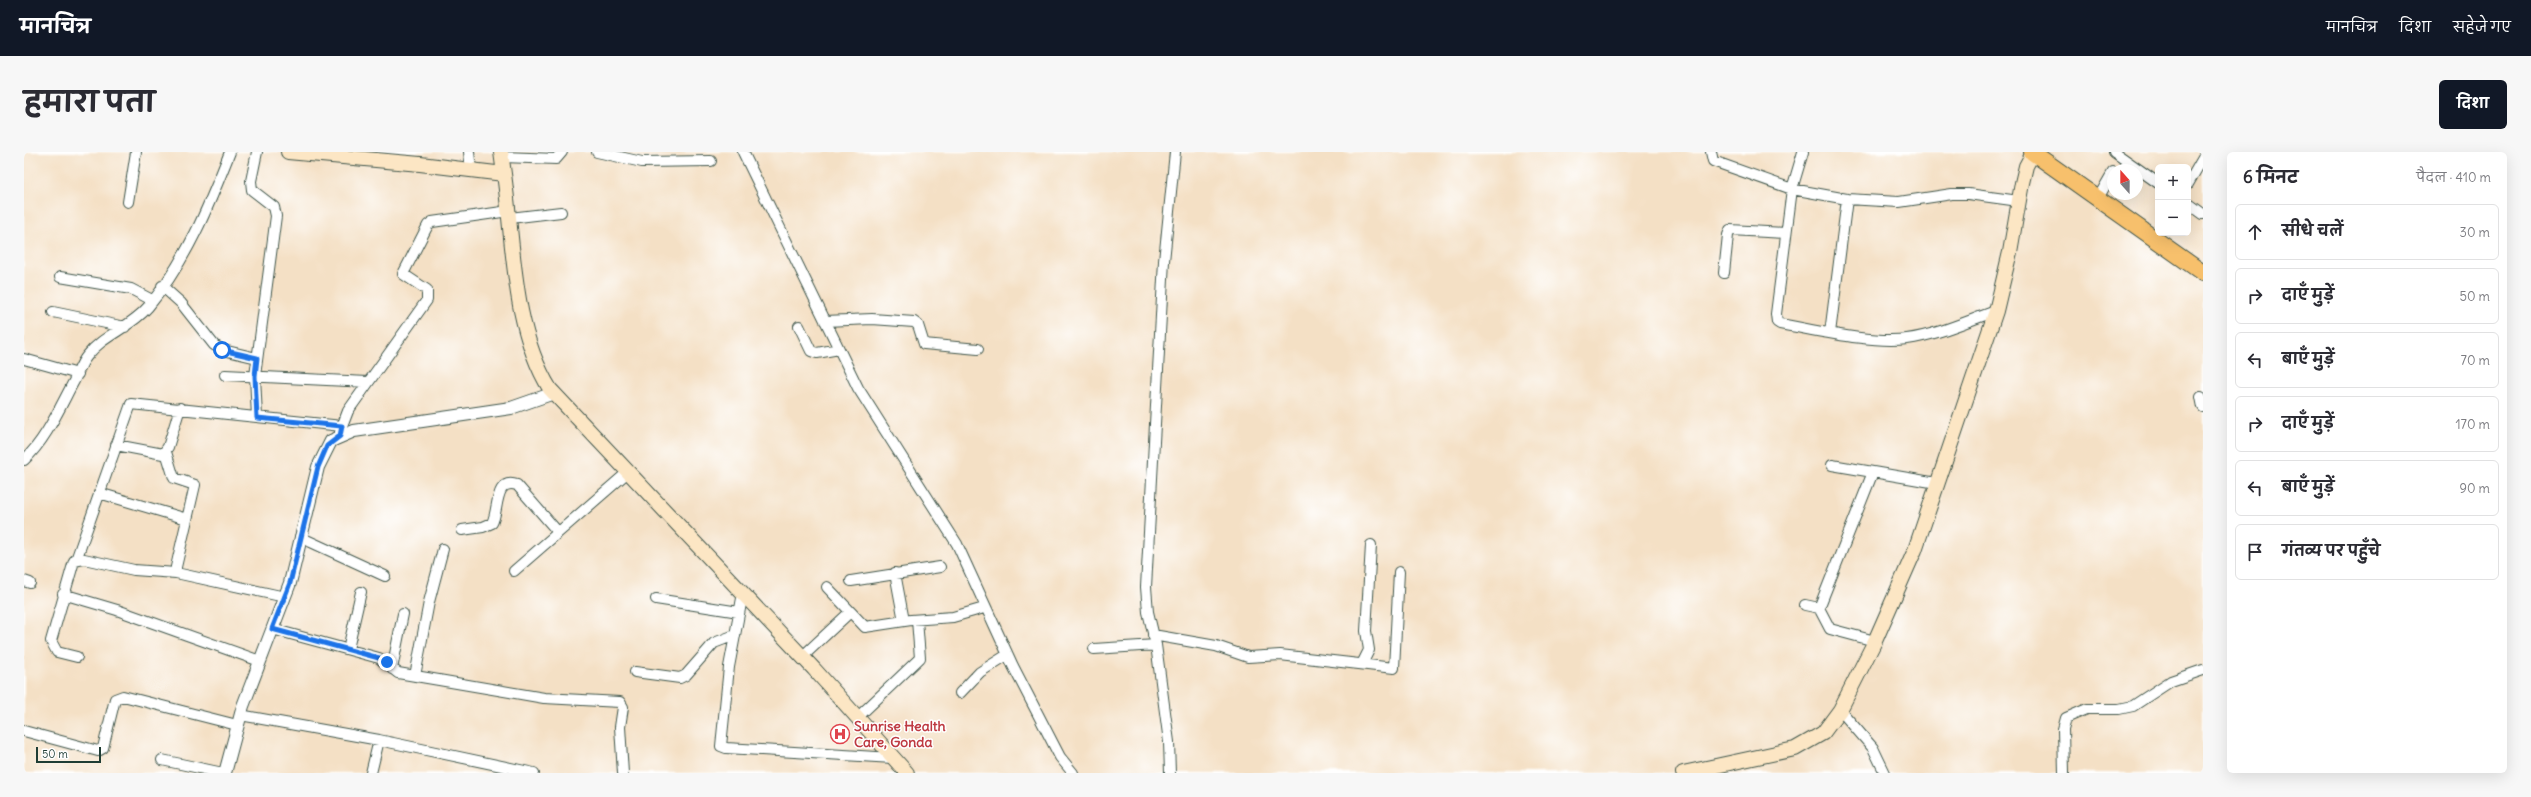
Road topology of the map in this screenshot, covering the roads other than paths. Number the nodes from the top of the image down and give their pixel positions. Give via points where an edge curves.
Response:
1 (136, 152) edge
2 (230, 152) edge
3 (257, 152) edge
4 (288, 152) edge
5 (469, 152) edge
6 (562, 152) edge
7 (597, 152) edge
8 (743, 152) edge
9 (1175, 152) edge
10 (1711, 152) edge
11 (1803, 152) edge
12 (2032, 153) edge
13 (331, 154) edge
14 (501, 154) edge
15 (2120, 154) edge
16 (2203, 158) edge
17 (711, 161) dead end
18 (2116, 164) edge
19 (471, 170) junction
20 (504, 174) junction
21 (2191, 179) edge
22 (2155, 181) edge
23 (2107, 182) edge
24 (1792, 189) junction
25 (1847, 199) junction
26 (2096, 200) junction
27 (2019, 201) junction
28 (128, 202) dead end
29 (2191, 205) edge
30 (561, 212) dead end
31 (510, 214) junction
32 (2203, 214) edge
33 (1786, 233) junction
34 (2155, 235) edge
35 (2156, 236) edge
36 (1724, 273) dead end
37 (2203, 273) edge
38 (60, 277) dead end
39 (168, 291) junction
40 (152, 300) junction
41 (1996, 311) junction
42 (52, 312) dead end
43 (825, 321) junction
44 (799, 326) dead end
45 (125, 327) junction
46 (1830, 333) junction
47 (839, 348) junction
48 (978, 349) dead end
49 (257, 358) junction
50 (24, 359) edge
51 (78, 374) junction
52 (225, 375) dead end
53 (255, 376) junction
54 (368, 382) junction
55 (554, 393) junction
56 (180, 408) junction
57 (257, 418) junction
58 (341, 431) junction
59 (116, 445) junction
60 (166, 452) junction
61 (24, 460) edge
62 (1832, 466) dead end
63 (629, 471) junction
64 (1873, 472) junction
65 (1937, 483) junction
66 (99, 493) junction
67 (188, 518) junction
68 (462, 530) dead end
69 (558, 532) junction
70 (300, 537) junction
71 (1371, 545) dead end
72 (443, 549) dead end
73 (76, 560) junction
74 (940, 567) dead end
75 (514, 571) dead end
76 (1399, 572) dead end
77 (176, 573) junction
78 (895, 573) junction
79 (385, 576) dead end
80 (851, 581) dead end
81 (827, 587) dead end
82 (361, 592) dead end
83 (743, 593) junction
84 (63, 594) junction
85 (285, 597) junction
86 (656, 599) dead end
87 (1805, 605) dead end
88 (984, 608) junction
89 (1819, 608) junction
90 (739, 612) junction
91 (850, 613) junction
92 (403, 614) dead end
93 (917, 620) junction
94 (904, 621) junction
95 (272, 629) junction
96 (735, 635) junction
97 (1153, 635) junction
98 (1875, 641) junction
99 (1156, 645) junction
100 (348, 649) junction
101 (1094, 649) dead end
102 (1007, 655) junction
103 (802, 657) junction
104 (77, 658) dead end
105 (260, 661) junction
106 (1362, 664) junction
107 (392, 669) junction
108 (2203, 670) edge
109 (635, 672) dead end
110 (415, 676) junction
111 (960, 692) dead end
112 (1840, 710) junction
113 (857, 718) junction
114 (239, 720) junction
115 (24, 731) edge
116 (379, 740) junction
117 (893, 758) junction
118 (162, 760) dead end
119 (224, 773) edge
120 (371, 773) edge
121 (534, 773) edge
122 (623, 773) edge
123 (907, 773) edge
124 (1073, 773) edge
125 (1170, 773) edge
126 (1683, 773) edge
127 (1885, 773) edge
128 (2064, 773) edge

1 - 28 street
2 - 39 street via 203,221
3 - 49 street via 251,186 275,210
4 - 13 main road
5 - 19 street
6 - 14 street via 556,159
7 - 17 street via 642,162
8 - 43 street
9 - 97 street via 1164,261 1146,587
10 - 24 street via 1713,161
11 - 24 street
12 - 26 highway
12 - 27 main road via 2026,166
13 - 19 main road
14 - 20 main road
15 - 18 street
15 - 22 street
16 - 21 street
19 - 20 main road
20 - 31 main road
23 - 26 street
24 - 25 street
24 - 33 street
25 - 27 street via 1899,202 1968,194
25 - 46 street
26 - 34 highway
27 - 41 main road
29 - 32 street
30 - 31 street
31 - 54 street via 432,222 428,225 403,274 427,290 427,300
31 - 55 main road via 521,315 538,365
33 - 36 street via 1734,228 1730,230
33 - 46 street via 1777,322
35 - 37 highway
38 - 40 street via 131,289
39 - 40 street
39 - 49 street via 214,345 222,350
40 - 45 street
41 - 46 street via 1926,336 1905,339
41 - 65 main road
42 - 45 street
43 - 47 street
43 - 48 street via 864,319 914,322 918,325 924,344
44 - 47 street via 811,351
45 - 51 street via 99,344 86,357
47 - 88 street via 858,388 957,544
49 - 53 street
50 - 51 street
51 - 61 street via 54,420
52 - 53 street
53 - 54 street
53 - 57 street
54 - 58 street via 348,411
55 - 58 street via 511,408
55 - 63 main road
56 - 57 street
56 - 59 street via 131,404
56 - 60 street
57 - 58 street
58 - 70 street via 322,456
59 - 60 street via 160,454
59 - 66 street
60 - 67 street via 174,478 194,485
62 - 64 street
63 - 69 street
63 - 83 main road
64 - 65 street
64 - 89 street
65 - 98 main road via 1915,550
66 - 67 street
66 - 73 street
67 - 77 street
68 - 69 street via 492,523 499,492 505,486 513,484 517,485
69 - 75 street
70 - 79 street
70 - 85 street
71 - 106 street via 1366,631 1370,650
72 - 110 street via 429,602
73 - 77 street via 134,570
73 - 84 street via 72,564
74 - 78 street
76 - 106 street via 1396,666 1392,669
77 - 85 street
78 - 80 street
78 - 94 street
81 - 91 street
82 - 100 street
83 - 90 street
83 - 103 main road
84 - 104 street via 51,641 57,652
84 - 105 street via 117,610
85 - 95 street
86 - 90 street
87 - 89 street
88 - 93 street via 953,617
88 - 102 street
89 - 98 street via 1830,628
90 - 96 street
91 - 94 street via 865,627
91 - 103 street
92 - 107 street
93 - 94 street
93 - 113 street via 920,658
95 - 100 street
95 - 105 street
96 - 109 street via 714,643 686,675 680,678
96 - 117 street via 720,743 723,748
97 - 99 street
97 - 106 street via 1216,646 1248,657 1280,655
98 - 112 main road
99 - 101 street
99 - 125 street via 1169,742
100 - 107 street via 379,658
102 - 111 street via 980,672
102 - 124 street via 1060,757
103 - 113 main road
105 - 114 street
107 - 110 street via 398,673
108 - 128 street via 2171,681 2133,706 2087,709 2066,718 2063,729
110 - 122 street via 544,698 620,702 623,707 620,727
112 - 126 main road via 1823,733 1795,750
112 - 127 street via 1873,748
113 - 117 main road
114 - 115 street via 123,696 115,699 103,748 98,751
114 - 116 street
114 - 119 street
116 - 120 street
116 - 121 street
117 - 123 main road
118 - 119 street

